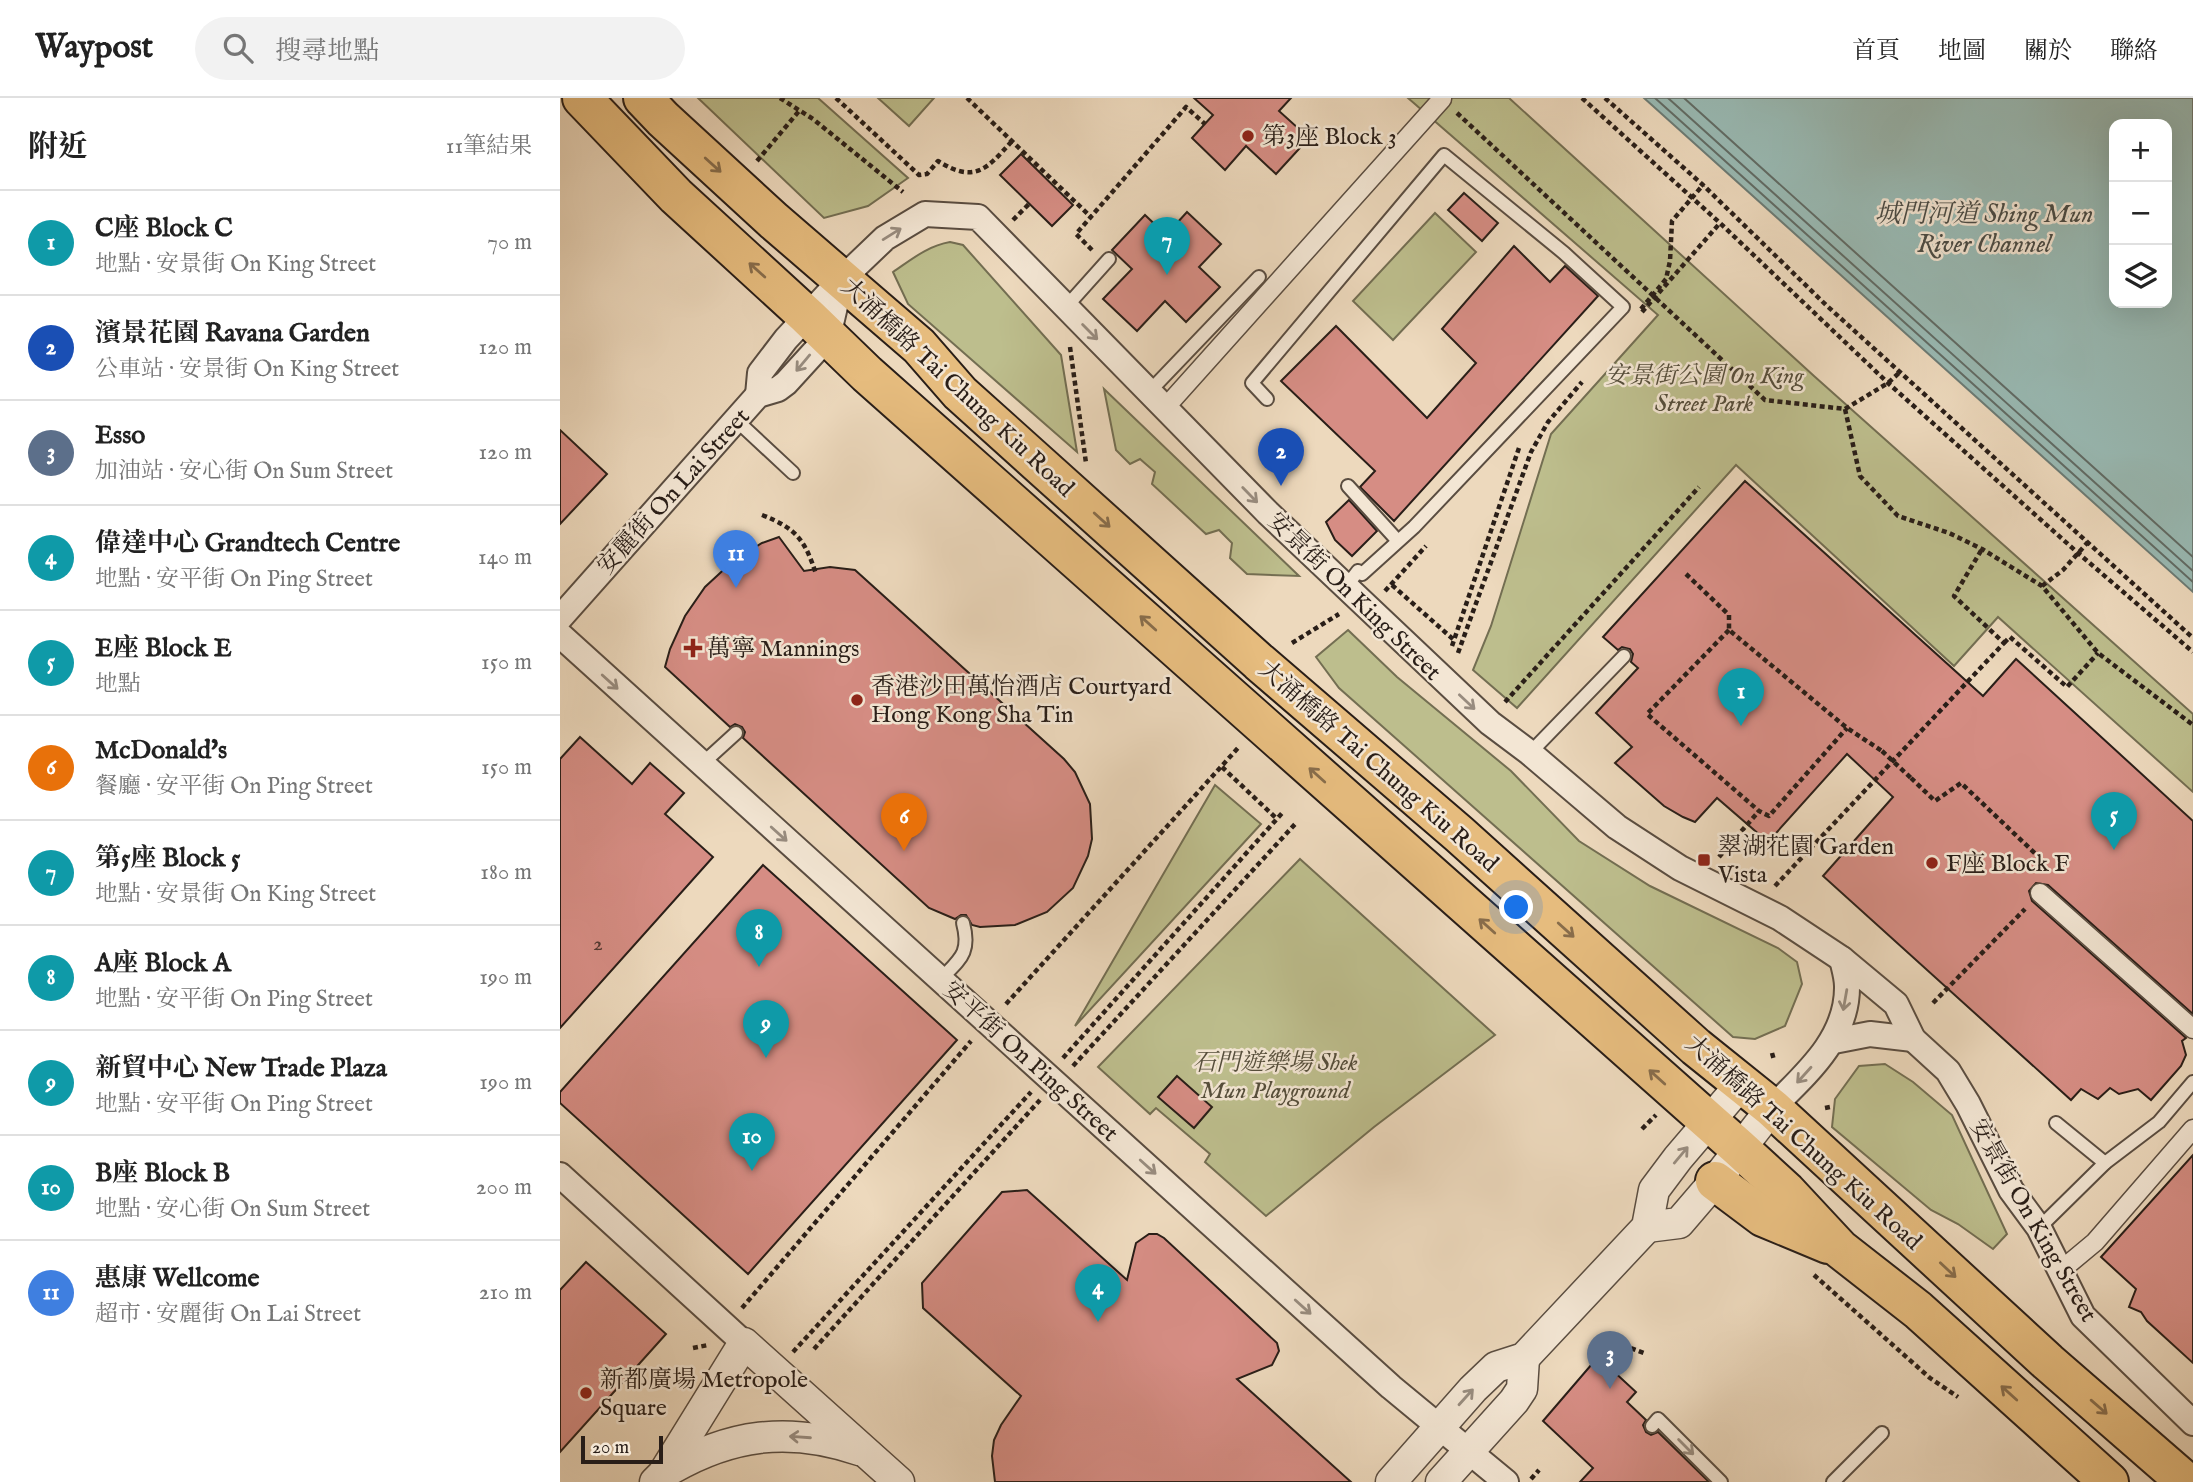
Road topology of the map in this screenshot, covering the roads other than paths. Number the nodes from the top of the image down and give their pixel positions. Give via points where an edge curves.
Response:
1 (582, 98) edge
2 (643, 98) edge
3 (1442, 99) edge
4 (1108, 261) road end
5 (1259, 277) dead end
6 (842, 279) junction
7 (1066, 307) junction
8 (817, 326) junction
9 (1267, 399) dead end
10 (1157, 400) junction
11 (735, 419) junction
12 (793, 473) dead end
13 (1348, 486) dead end
14 (1397, 540) junction
15 (1345, 588) junction
16 (560, 618) edge
17 (560, 635) edge
18 (1624, 656) dead end
19 (736, 733) dead end
20 (1530, 753) junction
21 (702, 764) junction
22 (2040, 893) road end
23 (963, 923) dead end
24 (1842, 959) junction
25 (941, 979) junction
26 (2193, 1029) edge
27 (1913, 1039) junction
28 (1834, 1041) junction
29 (2193, 1082) edge
30 (1742, 1083) junction
31 (1772, 1108) junction
32 (1709, 1122) junction
33 (2056, 1123) dead end
34 (2193, 1129) edge
35 (1739, 1148) junction
36 (2105, 1163) junction
37 (560, 1175) edge
38 (1715, 1181) junction
39 (1647, 1227) junction
40 (2039, 1228) junction
41 (1825, 1260) junction
42 (2059, 1272) junction
43 (744, 1343) junction
44 (1524, 1358) junction
45 (2193, 1423) edge
46 (1652, 1426) dead end
47 (1438, 1428) junction
48 (1882, 1433) dead end
49 (866, 1453) junction
50 (1469, 1453) junction
51 (659, 1478) edge
52 (899, 1482) edge
53 (1391, 1482) edge
54 (1441, 1482) edge
55 (1506, 1482) edge
56 (1721, 1482) edge
57 (1833, 1482) edge
58 (2109, 1482) edge
59 (2186, 1482) edge

8 -> 1 main road, 大涌橋路 Tai Chung Kiu Road via 676,196
2 -> 6 main road, 大涌橋路 Tai Chung Kiu Road
3 - 10 street
4 - 7 lane
5 - 10 lane
6 -> 7 street, 安景街 On King Street via 885,237 925,214 978,217
6 - 8 street, 安麗街 On Lai Street
6 -> 30 main road, 大涌橋路 Tai Chung Kiu Road via 919,346 960,393 1259,662
7 -> 10 street, 安景街 On King Street
8 - 11 street, 安麗街 On Lai Street via 760,373 758,395
32 -> 8 main road, 大涌橋路 Tai Chung Kiu Road
9 - 14 lane via 1252,383 1444,155 1623,307
10 -> 15 street, 安景街 On King Street
11 - 12 lane
11 - 16 street, 安麗街 On Lai Street
13 - 14 lane
14 - 15 lane via 1362,574 1358,571
15 -> 20 street, 安景街 On King Street via 1490,723
17 -> 21 street, 安平街 On Ping Street
18 - 20 lane
19 - 21 lane
20 - 24 street, 安景街 On King Street via 1617,827 1680,868 1780,918
21 -> 25 street, 安平街 On Ping Street
22 - 26 street
23 - 25 lane via 964,955
24 - 27 street, 安景街 On King Street via 1896,1004
24 -> 28 street via 1847,986
25 -> 47 street, 安平街 On Ping Street
27 - 28 street via 1870,1034
27 - 40 street, 安景街 On King Street via 1948,1071 2011,1191
28 -> 31 street
29 - 36 lane via 2159,1122
30 - 31 main road, 大涌橋路 Tai Chung Kiu Road
30 - 32 street
31 - 35 street
31 -> 59 main road, 大涌橋路 Tai Chung Kiu Road via 2030,1346
32 - 35 main road, 大涌橋路 Tai Chung Kiu Road
39 -> 32 street via 1654,1190
33 - 36 lane
34 - 42 street via 2095,1242
35 - 38 street
35 - 41 main road, 大涌橋路 Tai Chung Kiu Road via 1786,1191
36 - 40 lane
37 - 43 street
38 - 39 street via 1679,1223
38 - 41 main road
39 - 44 street
40 - 42 street, 安景街 On King Street
58 -> 41 main road, 大涌橋路 Tai Chung Kiu Road via 1918,1310
42 - 45 street, 安景街 On King Street via 2083,1316
43 - 49 street
43 - 51 street
47 -> 44 street via 1496,1367
44 - 50 street via 1522,1389
46 -> 56 lane via 1658,1419
47 - 50 street, 安平街 On Ping Street
47 - 53 street
48 - 57 lane
49 -> 51 street via 808,1437 767,1437 717,1446
49 - 52 street
50 - 54 street
50 - 55 street, 安平街 On Ping Street

